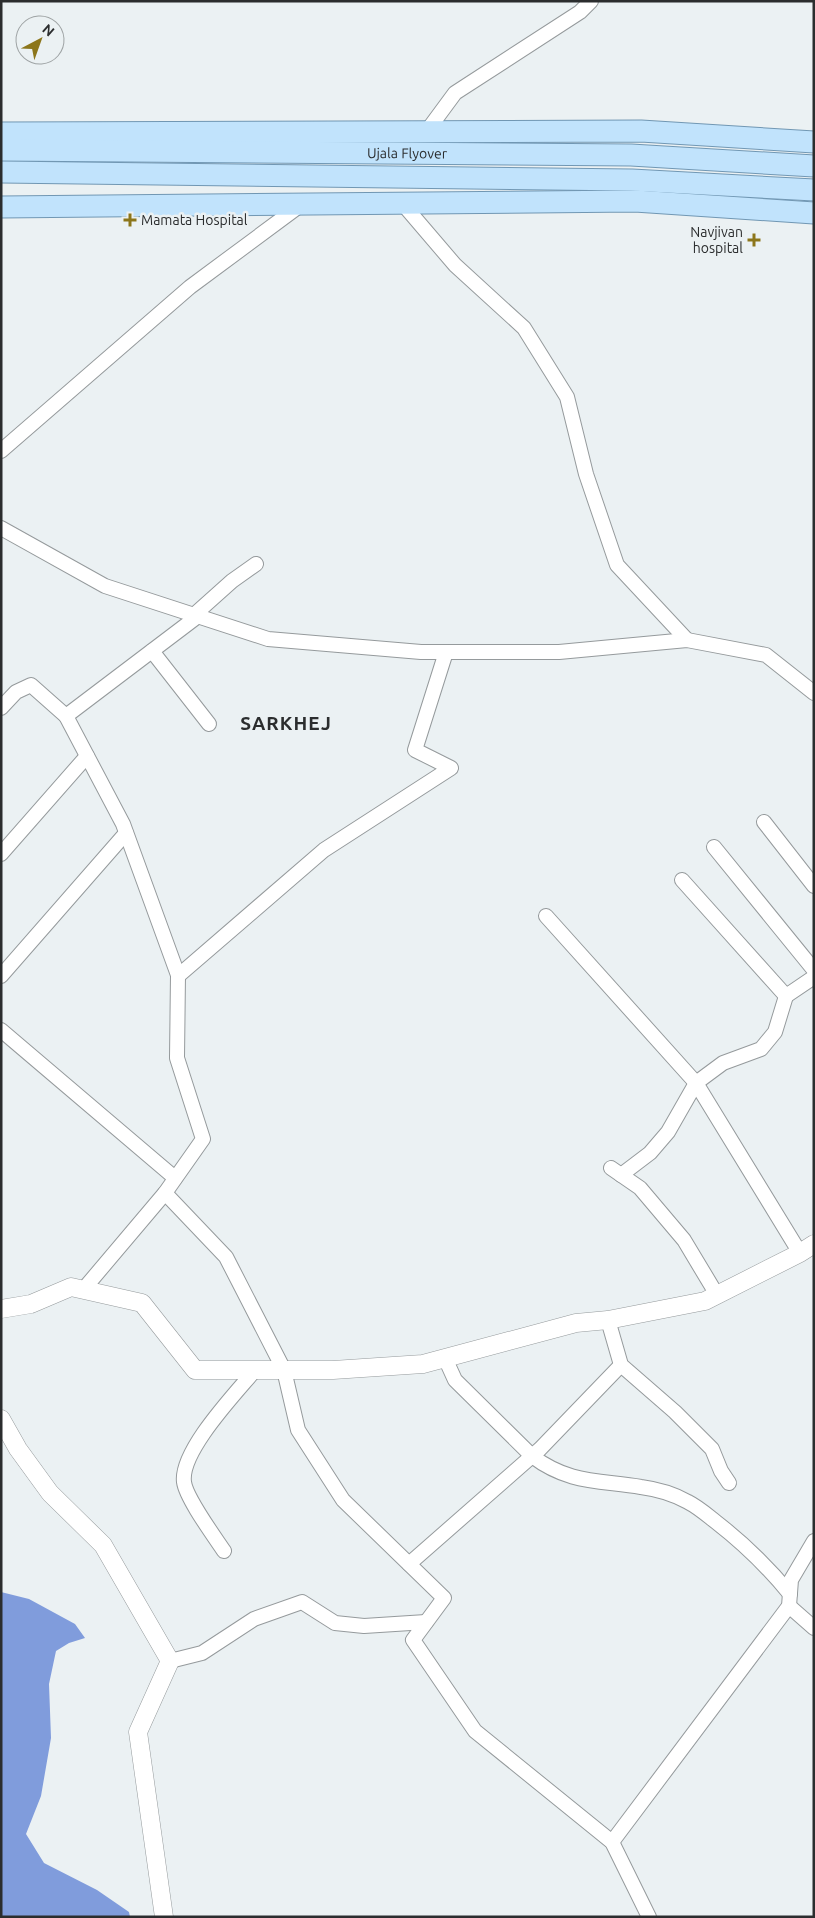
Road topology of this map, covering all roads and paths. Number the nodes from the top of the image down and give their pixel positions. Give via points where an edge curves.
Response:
1 (591, 1) edge
2 (427, 132) junction
3 (1, 133) edge
4 (814, 142) edge
5 (1, 150) edge
6 (814, 166) edge
7 (1, 172) edge
8 (814, 190) edge
9 (402, 203) junction
10 (302, 204) junction
11 (1, 207) edge
12 (814, 213) edge
13 (1, 451) edge
14 (1, 528) edge
15 (256, 564) dead end
16 (196, 615) junction
17 (687, 640) junction
18 (152, 651) junction
19 (446, 652) junction
20 (814, 693) edge
21 (1, 708) edge
22 (66, 716) junction
23 (209, 724) dead end
24 (87, 756) junction
25 (764, 822) dead end
26 (126, 833) junction
27 (714, 847) dead end
28 (1, 854) edge
29 (682, 880) dead end
30 (814, 886) edge
31 (546, 916) dead end
32 (814, 970) edge
33 (1, 976) edge
34 (178, 976) junction
35 (814, 977) edge
36 (786, 996) junction
37 (1, 1030) edge
38 (696, 1083) junction
39 (175, 1178) junction
40 (165, 1193) junction
41 (807, 1248) edge
42 (84, 1290) junction
43 (717, 1295) junction
44 (1, 1308) edge
45 (608, 1320) junction
46 (445, 1358) junction
47 (620, 1365) junction
48 (256, 1370) junction
49 (284, 1370) junction
50 (1, 1418) edge
51 (532, 1456) junction
52 (729, 1483) dead end
53 (814, 1541) edge
54 (224, 1551) dead end
55 (409, 1564) junction
56 (790, 1600) junction
57 (426, 1622) junction
58 (814, 1628) edge
59 (170, 1661) junction
60 (612, 1842) junction
61 (164, 1917) edge
62 (649, 1917) edge

1 - 2 street via 580,12 455,93
2 - 3 main road
2 - 4 main road via 641,131
5 - 6 main road, Ujala Flyover via 631,155
7 - 8 main road, Ujala Flyover via 632,180
9 - 10 main road
9 - 12 main road via 635,201
9 - 17 street via 455,265 524,328 567,397 586,474 617,564
10 - 11 main road
10 - 13 street via 190,287
14 - 16 street via 105,586
15 - 16 street via 232,581
16 - 18 street
16 - 19 street via 268,639
17 - 19 street via 559,652
17 - 20 street via 766,655
18 - 22 street
18 - 23 street
19 - 34 street via 415,750 451,768 324,850
21 - 22 street via 16,692 31,685
22 - 24 street
24 - 26 street
24 - 28 street
25 - 30 street
26 - 33 street
26 - 34 street
27 - 32 street
29 - 36 street
31 - 38 street
34 - 39 street via 177,1058 203,1139
35 - 36 street
36 - 38 street via 775,1032 761,1049 723,1063
37 - 39 street
38 - 41 street
38 - 43 street via 668,1132 650,1153 616,1172 640,1188 684,1240
39 - 40 street
40 - 42 street
40 - 49 street via 226,1258
41 - 43 street
42 - 44 street via 71,1287 30,1304
42 - 48 street via 142,1303 194,1370
43 - 45 street via 705,1301
45 - 46 street via 576,1323
45 - 47 street
46 - 49 street via 424,1364
46 - 51 street via 455,1380
47 - 51 street
47 - 52 street via 712,1450
48 - 49 street
48 - 54 street via 202,1436 188,1462 184,1481 193,1503
49 - 55 street via 298,1430 343,1500
50 - 59 street via 18,1449 50,1492 103,1545
51 - 55 street
51 - 56 street via 577,1479 641,1487 688,1502 755,1555
53 - 56 street via 791,1580
55 - 57 street via 444,1598
56 - 58 street
56 - 60 street
57 - 59 street via 364,1626 335,1622 302,1602 254,1619 202,1653
57 - 60 street via 412,1640 475,1731
59 - 61 street via 138,1732
60 - 62 street

